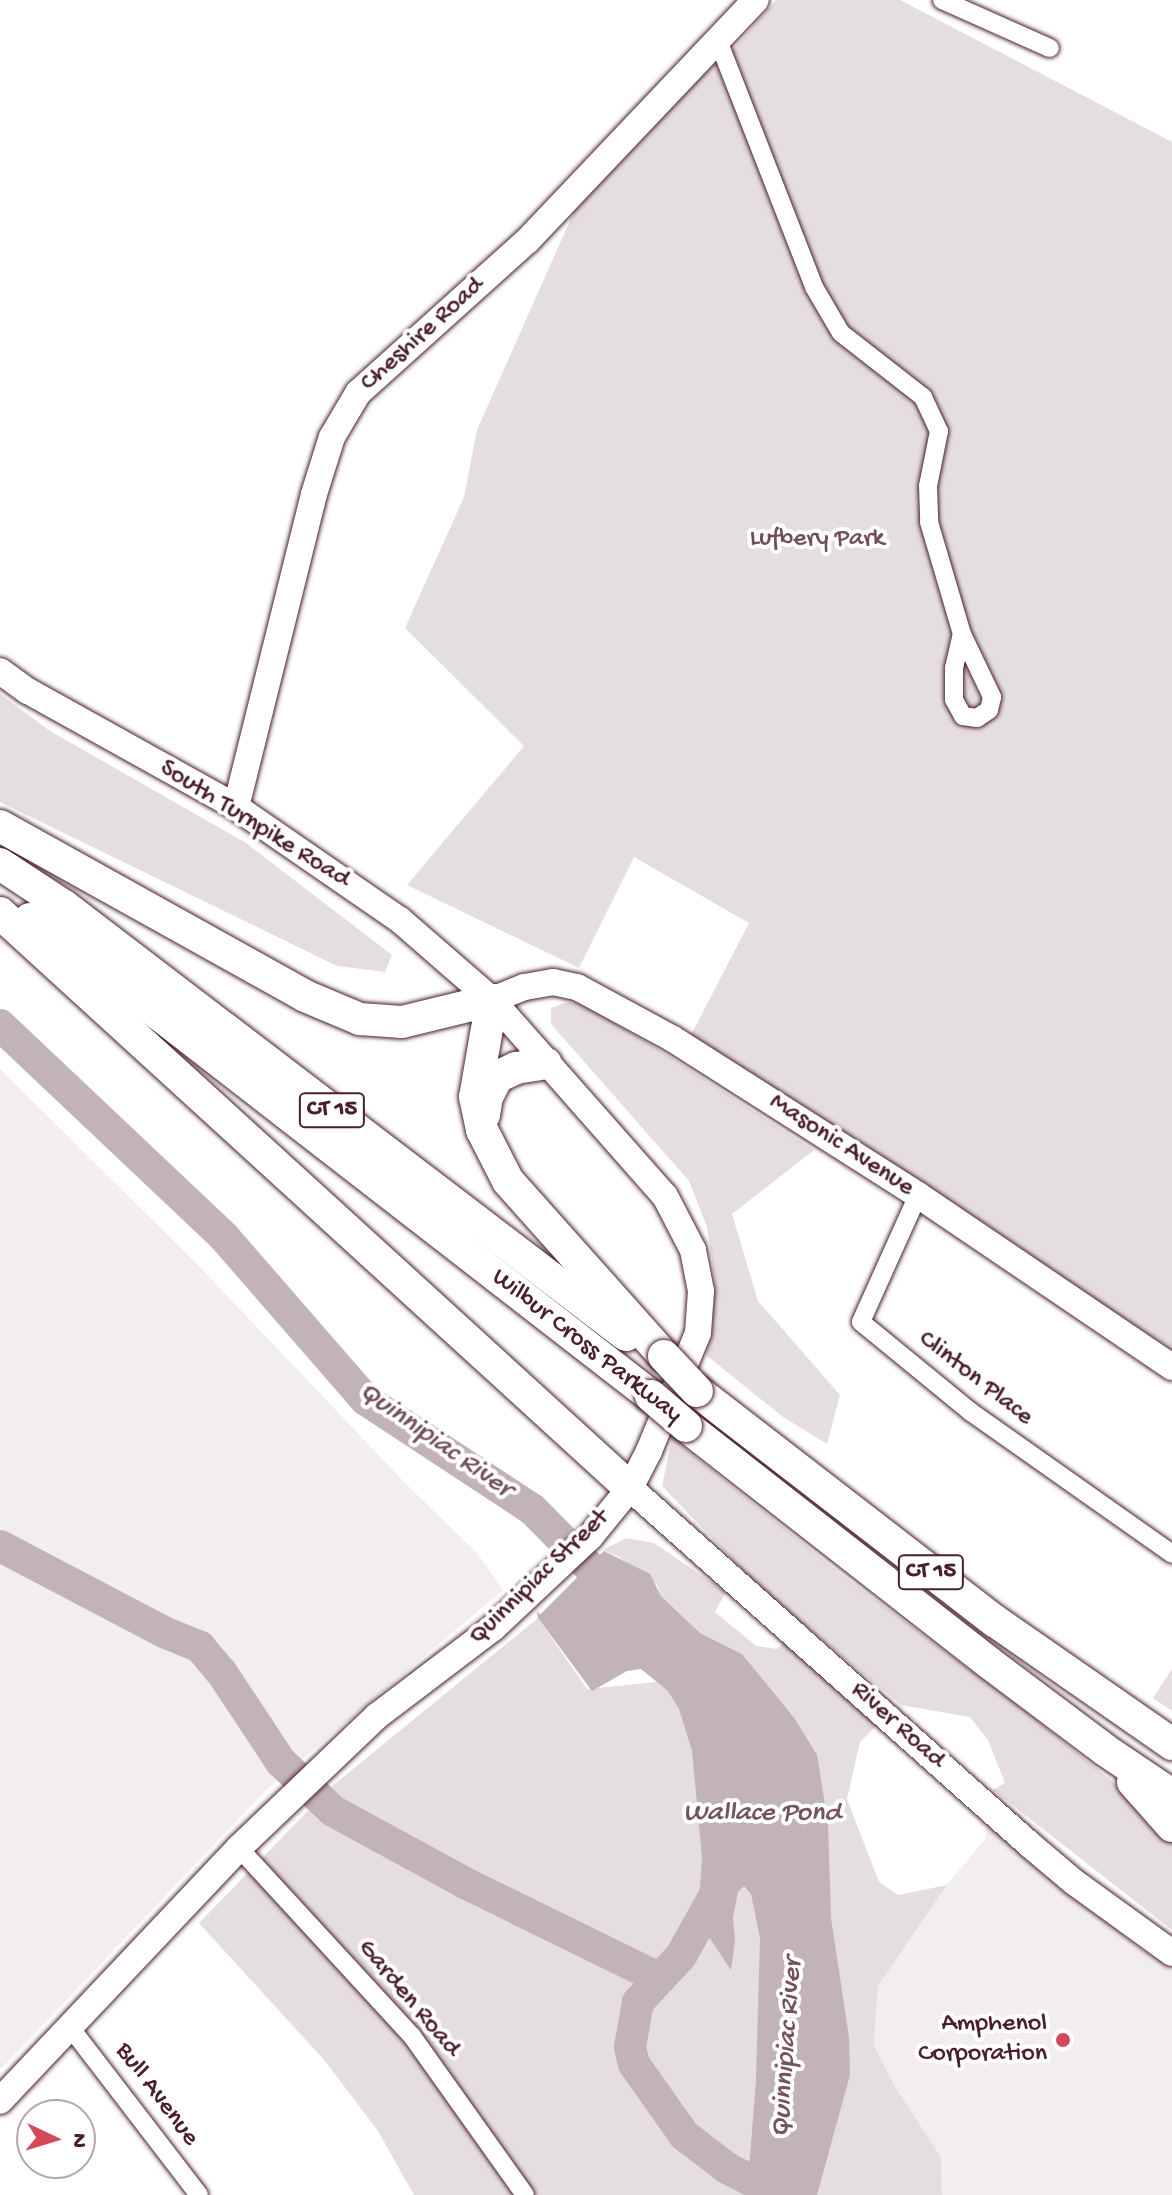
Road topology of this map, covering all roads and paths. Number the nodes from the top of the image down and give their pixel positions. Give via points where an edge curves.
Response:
1 (756, 0) edge
2 (942, 0) edge
3 (719, 43) junction
4 (1050, 48) dead end
5 (962, 634) dead end
6 (0, 671) edge
7 (236, 807) junction
8 (0, 826) edge
9 (0, 864) edge
10 (0, 900) edge
11 (0, 913) edge
12 (492, 1000) junction
13 (546, 1063) junction
14 (482, 1130) junction
15 (918, 1195) junction
16 (662, 1358) junction
17 (1172, 1367) edge
18 (630, 1488) junction
19 (1172, 1554) edge
20 (1172, 1744) edge
21 (1105, 1750) junction
22 (1172, 1795) edge
23 (1172, 1826) edge
24 (239, 1848) junction
25 (1172, 1953) edge
26 (70, 2027) junction
27 (3, 2090) edge
28 (199, 2195) edge
29 (525, 2195) edge

1 - 3 main road, Cheshire Road
2 - 4 street
3 - 5 street via 814,287 841,333 923,397 939,431 928,486 929,522
3 - 7 main road, Cheshire Road via 527,241 358,393 332,437 314,494
6 - 7 main road, South Turnpike Road
7 - 12 main road, South Turnpike Road via 400,920
8 - 12 highway via 305,996 360,1019 402,1022
9 - 16 highway, Wilbur Cross Parkway / CT 15 via 64,906
10 - 21 highway, Wilbur Cross Parkway / CT 15, bridge via 72,947
11 - 18 highway
12 - 13 main road, Quinnipiac Street
12 - 14 highway via 475,1097
12 - 15 main road, Masonic Avenue via 553,982 577,987 673,1039
13 - 14 highway via 497,1077 487,1097
13 - 18 main road, Quinnipiac Street via 665,1196 682,1224 698,1270 698,1333
14 - 16 highway via 508,1181
15 - 17 main road, Masonic Avenue
15 - 19 street, Clinton Place via 861,1322 971,1412
16 - 20 highway, Wilbur Cross Parkway / CT 15, bridge via 697,1391 995,1621
18 - 24 main road, Quinnipiac Street via 590,1537 493,1628 377,1716
18 - 25 main road, River Road via 1029,1844
21 - 22 highway, Wilbur Cross Parkway / CT 15
21 - 23 highway
24 - 26 main road, Quinnipiac Street
24 - 29 street, Garden Road via 412,2036
26 - 27 main road, Quinnipiac Street
26 - 28 street, Bull Avenue

